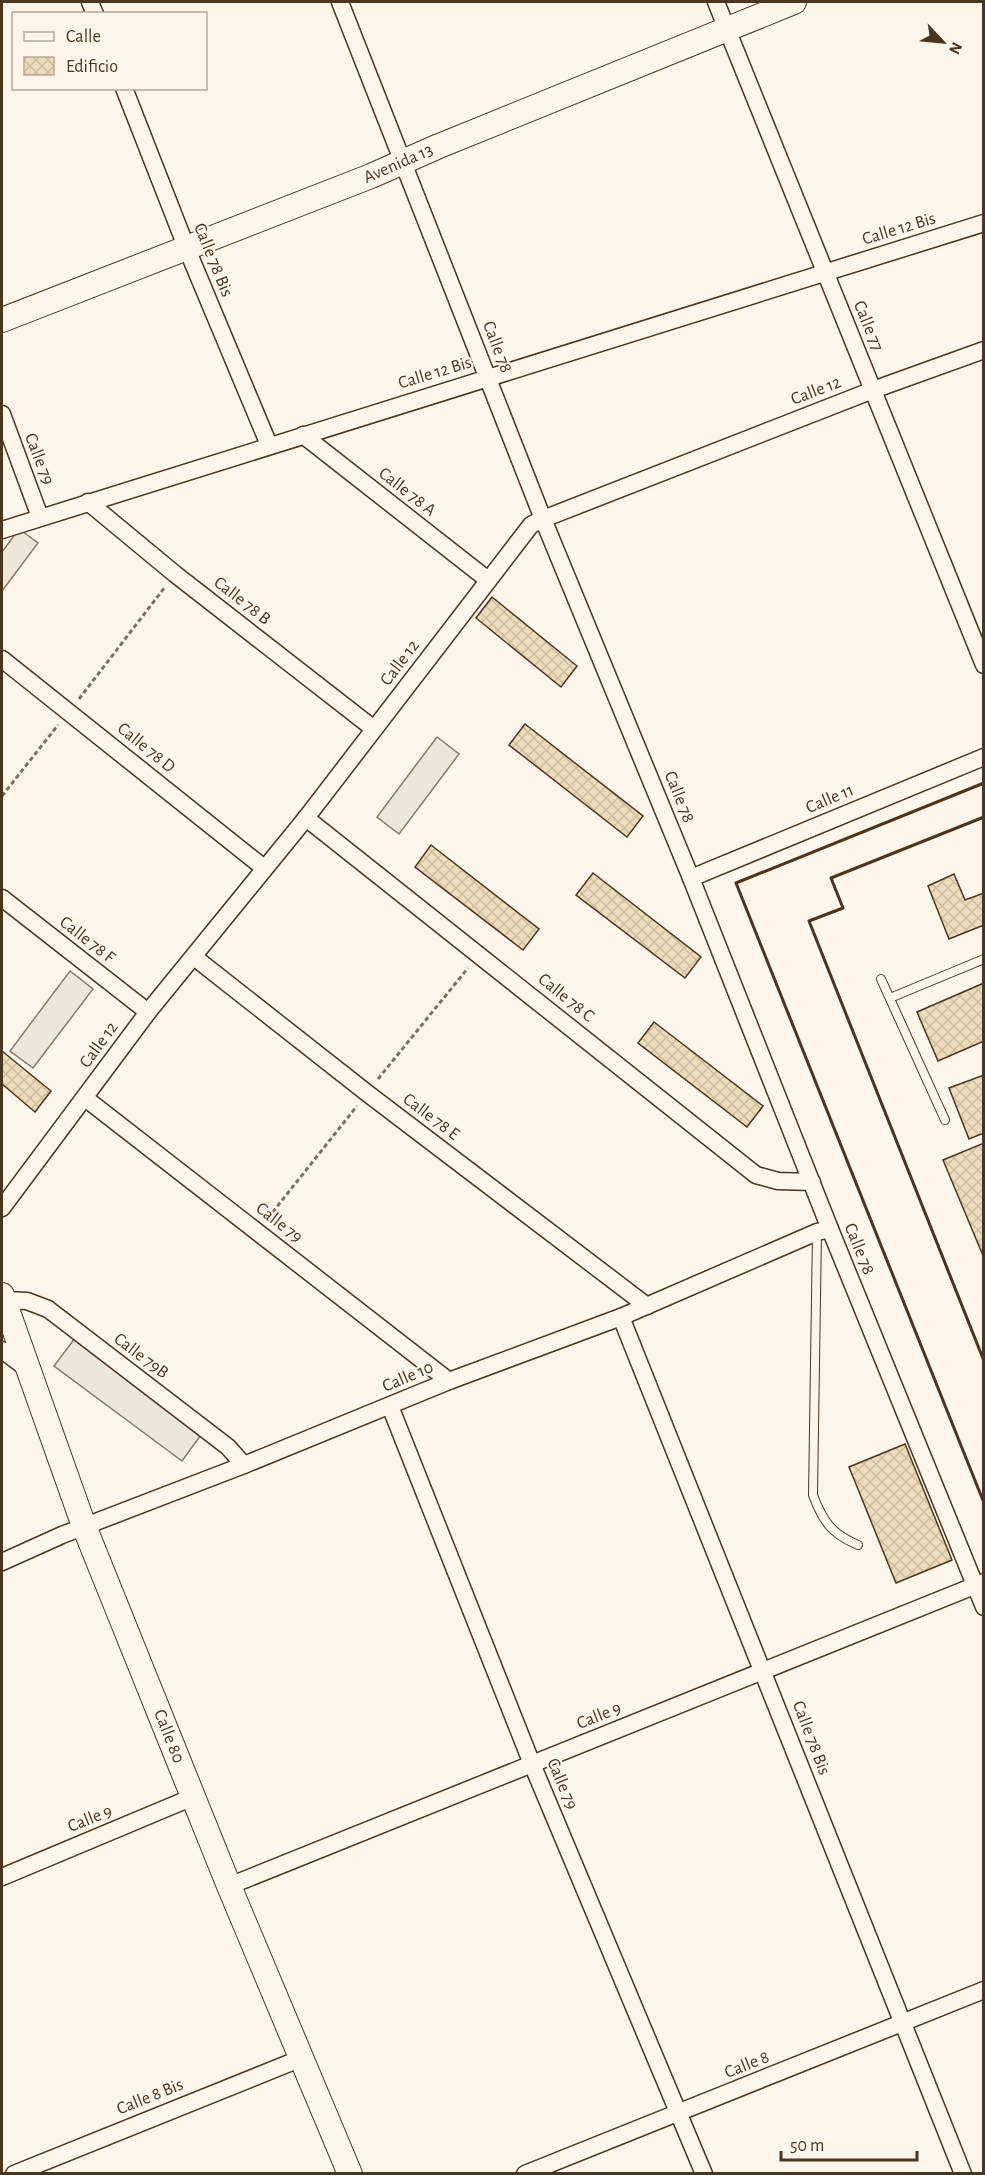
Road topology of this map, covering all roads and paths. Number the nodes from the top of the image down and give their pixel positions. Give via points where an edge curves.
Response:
1 (340, 2) edge
2 (716, 2) edge
3 (794, 2) edge
4 (726, 27) junction
5 (125, 90) edge
6 (404, 162) junction
7 (984, 223) edge
8 (187, 249) junction
9 (825, 272) junction
10 (2, 320) edge
11 (984, 350) edge
12 (488, 377) junction
13 (873, 390) junction
14 (2, 414) edge
15 (303, 435) junction
16 (269, 445) junction
17 (88, 502) junction
18 (40, 517) junction
19 (543, 519) junction
20 (2, 530) edge
21 (175, 574) junction
22 (488, 580) junction
23 (2, 659) edge
24 (984, 664) edge
25 (69, 712) junction
26 (374, 729) junction
27 (984, 757) edge
28 (2, 796) edge
29 (306, 818) junction
30 (264, 868) junction
31 (691, 878) junction
32 (2, 898) edge
33 (194, 957) junction
34 (984, 959) edge
35 (881, 979) dead end
36 (890, 998) junction
37 (148, 1012) junction
38 (85, 1098) junction
39 (945, 1120) dead end
40 (812, 1182) junction
41 (2, 1208) edge
42 (823, 1231) junction
43 (2, 1298) edge
44 (647, 1306) junction
45 (621, 1317) junction
46 (2, 1350) edge
47 (29, 1370) junction
48 (449, 1381) junction
49 (390, 1406) junction
50 (244, 1465) junction
51 (84, 1527) junction
52 (858, 1545) dead end
53 (2, 1562) edge
54 (979, 1584) edge
55 (984, 1607) edge
56 (764, 1671) junction
57 (532, 1764) junction
58 (193, 1797) junction
59 (2, 1876) edge
60 (229, 1886) junction
61 (984, 1990) edge
62 (902, 2024) junction
63 (302, 2058) junction
64 (680, 2113) junction
65 (14, 2174) edge
66 (350, 2174) edge
67 (525, 2174) edge
68 (704, 2174) edge
69 (963, 2174) edge

1 - 6 street, Calle 78
2 - 4 street, Calle 77
3 - 4 street, Avenida 13
4 - 6 street, Avenida 13
4 - 9 street, Calle 77
5 - 8 street, Calle 78 Bis
6 - 8 street, Avenida 13
6 - 12 street, Calle 78
7 - 9 street, Calle 12 Bis
8 - 10 street, Avenida 13
8 - 16 street, Calle 78 Bis
9 - 12 street, Calle 12 Bis
9 - 13 street, Calle 77
11 - 13 street, Calle 12
12 - 15 street, Calle 12 Bis
12 - 19 street, Calle 78
13 - 19 street, Calle 12
13 - 24 street, Calle 77
14 - 18 street, Calle 79
15 - 16 street, Calle 12 Bis
15 - 22 street, Calle 78 A
16 - 17 street, Calle 12 Bis
17 - 18 street, Calle 12 Bis
17 - 21 street, Calle 78 B
18 - 20 street, Calle 12 Bis
19 - 22 street, Calle 12 via 531,525
19 - 31 street, Calle 78
21 - 25 path
21 - 26 street, Calle 78 B
22 - 26 street, Calle 12
23 - 25 street, Calle 78 D
25 - 28 path
25 - 30 street, Calle 78 D
26 - 29 street, Calle 12
27 - 31 street, Calle 11
29 - 30 street, Calle 12
29 - 40 street, Calle 78 C via 756,1176
30 - 33 street, Calle 12
31 - 40 street, Calle 78
32 - 37 street, Calle 78 F
33 - 37 street, Calle 12
33 - 44 street, Calle 78 E
34 - 36 lane
35 - 36 lane
36 - 39 lane
37 - 38 street, Calle 12
38 - 41 street, Calle 12
38 - 48 street, Calle 79
40 - 42 street, Calle 78
42 - 44 street, Calle 10
42 - 52 lane via 813,1495 828,1525 842,1538
42 - 54 street, Calle 78
43 - 47 street, Calle 80
43 - 50 street, Calle 79B via 48,1309 228,1447
44 - 45 street, Calle 10
45 - 48 street, Calle 10
45 - 56 street, Calle 78 Bis
46 - 47 street
47 - 51 street, Calle 80
48 - 49 street, Calle 10
49 - 50 street, Calle 10
49 - 57 street, Calle 79
50 - 51 street, Calle 10
51 - 53 street, Calle 10
51 - 58 street, Calle 80
54 - 55 street, Calle 78
54 - 56 street, Calle 9
56 - 57 street, Calle 9
56 - 62 street, Calle 78 Bis
57 - 60 street, Calle 9
57 - 64 street, Calle 79
58 - 59 street, Calle 9
58 - 60 street, Calle 80
60 - 63 street, Calle 80
61 - 62 street, Calle 8
62 - 64 street, Calle 8
62 - 69 street, Calle 78 Bis
63 - 65 street, Calle 8 Bis
63 - 66 street, Calle 80
64 - 67 street, Calle 8
64 - 68 street, Calle 79

